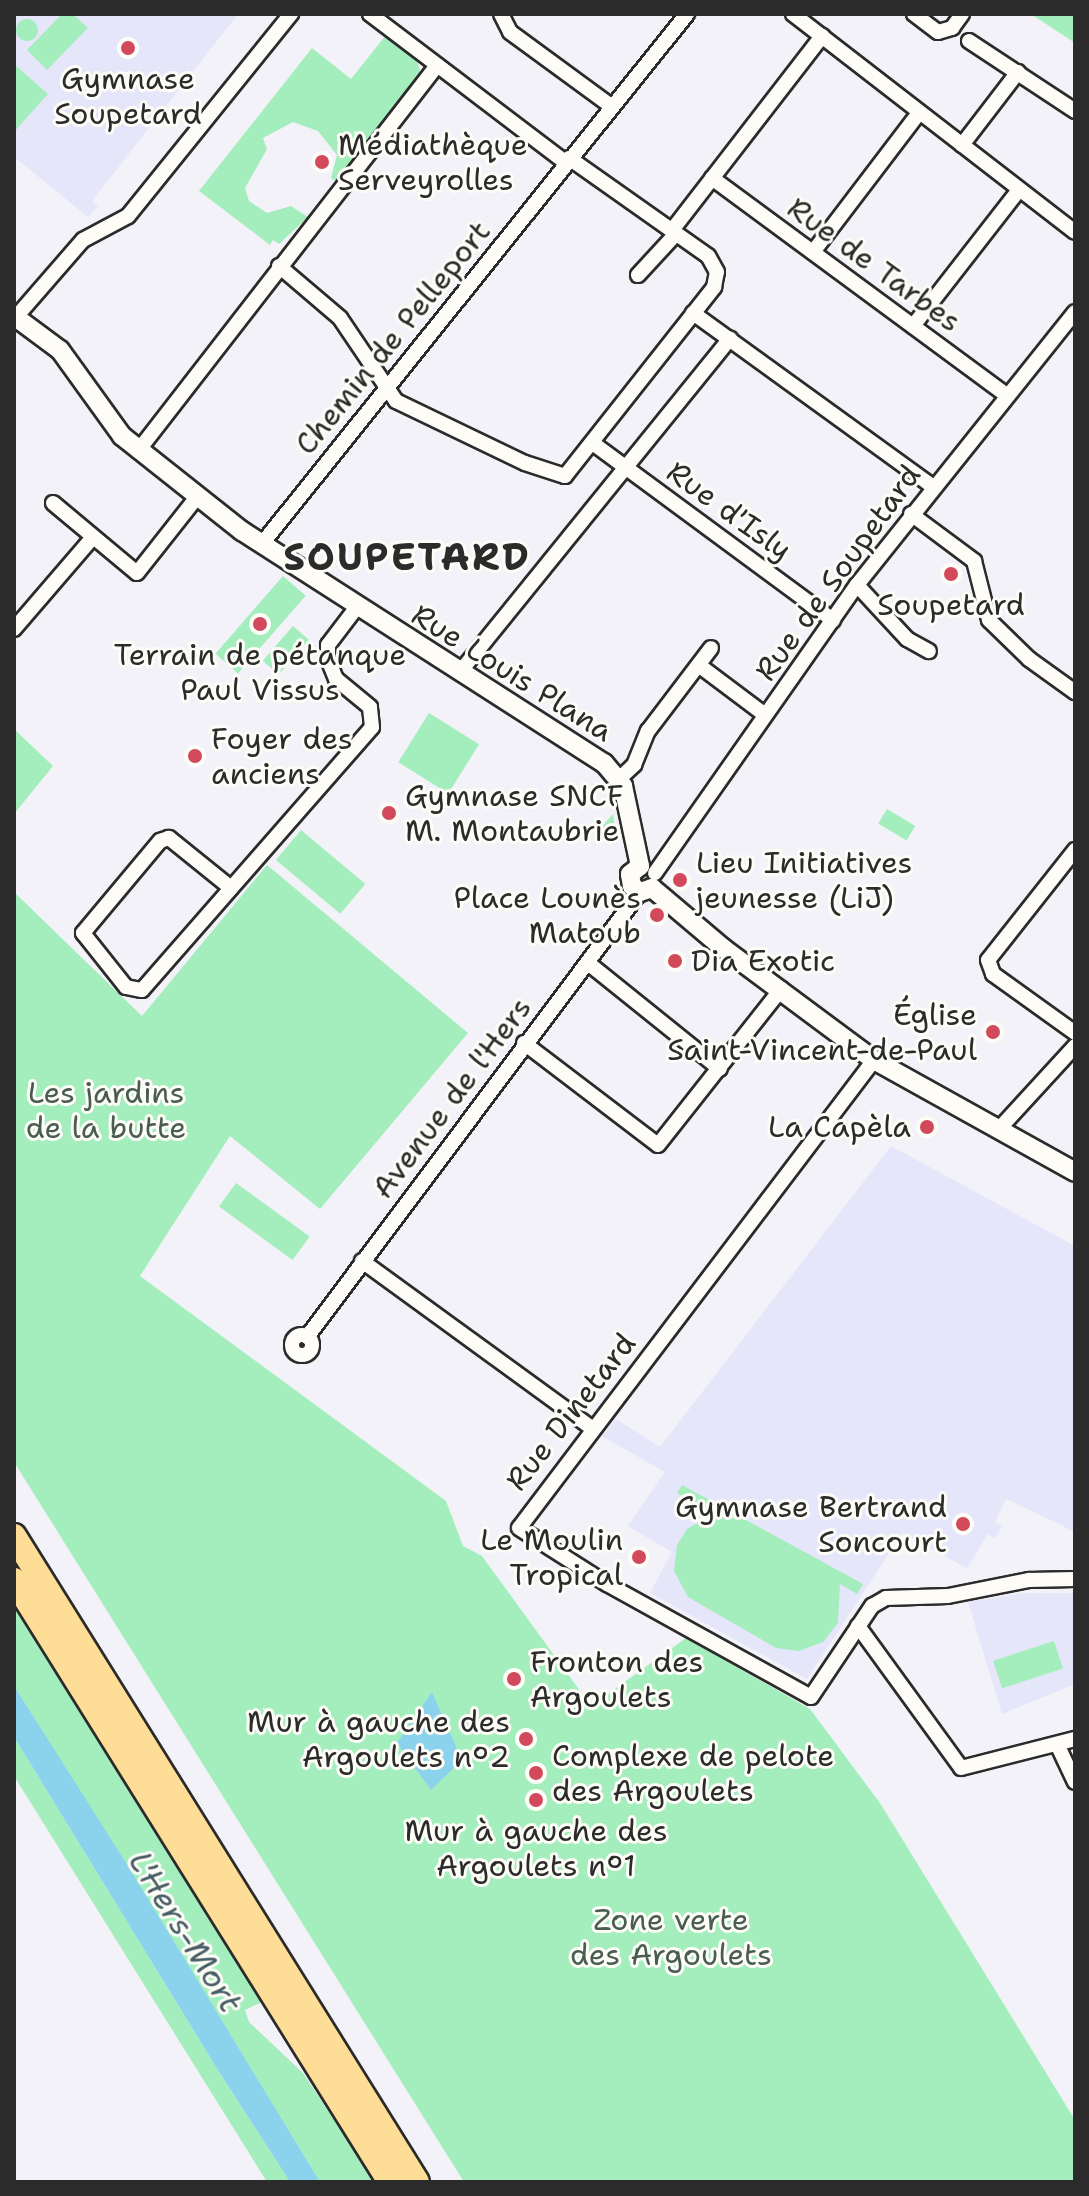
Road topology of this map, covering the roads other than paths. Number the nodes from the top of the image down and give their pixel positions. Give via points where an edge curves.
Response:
1 (291, 14) edge
2 (370, 14) edge
3 (501, 14) edge
4 (687, 14) edge
5 (793, 14) edge
6 (914, 14) edge
7 (962, 14) edge
8 (822, 36) junction
9 (969, 41) dead end
10 (437, 65) junction
11 (1018, 72) junction
12 (611, 106) junction
13 (1075, 111) edge
14 (919, 113) junction
15 (962, 145) junction
16 (567, 160) junction
17 (712, 178) junction
18 (1019, 190) junction
19 (673, 229) junction
20 (1075, 232) edge
21 (813, 252) junction
22 (279, 266) junction
23 (638, 275) dead end
24 (1075, 312) edge
25 (693, 313) junction
26 (15, 317) edge
27 (913, 326) junction
28 (730, 339) junction
29 (387, 387) junction
30 (1005, 394) junction
31 (594, 444) junction
32 (138, 451) junction
33 (626, 469) junction
34 (933, 487) junction
35 (197, 497) junction
36 (53, 503) dead end
37 (911, 514) junction
38 (93, 537) junction
39 (261, 545) junction
40 (857, 585) junction
41 (357, 607) junction
42 (833, 620) junction
43 (14, 629) edge
44 (711, 648) dead end
45 (929, 651) dead end
46 (700, 666) junction
47 (460, 672) junction
48 (1075, 692) edge
49 (765, 715) junction
50 (619, 779) junction
51 (1075, 850) edge
52 (647, 879) junction
53 (231, 888) junction
54 (588, 963) junction
55 (781, 989) junction
56 (1075, 1033) edge
57 (524, 1043) junction
58 (1075, 1046) edge
59 (874, 1060) junction
60 (720, 1069) junction
61 (999, 1129) junction
62 (1075, 1172) edge
63 (362, 1261) junction
64 (307, 1337) dead end
65 (592, 1428) junction
66 (14, 1536) edge
67 (1075, 1579) edge
68 (14, 1580) edge
69 (858, 1626) junction
70 (1075, 1739) edge
71 (1057, 1744) junction
72 (1075, 1782) edge
73 (390, 2182) edge
74 (417, 2182) edge

1 - 26 street via 128,216 83,240
2 - 10 street
3 - 12 street via 510,32
4 - 12 street, Chemin de Pelleport
5 - 8 street
6 - 7 street via 938,32 952,28
8 - 14 street
8 - 17 street
9 - 11 street
10 - 16 street
10 - 22 street
11 - 13 street
11 - 15 street
12 - 16 street, Chemin de Pelleport
14 - 15 street
14 - 21 street
15 - 18 street
16 - 19 street
16 - 29 street, Chemin de Pelleport
17 - 19 street
17 - 21 street, Rue de Tarbes
18 - 20 street
18 - 27 street
19 - 23 street via 674,236
19 - 25 street via 708,256 717,272 714,287
21 - 27 street, Rue de Tarbes
22 - 29 street via 340,318
22 - 32 street
24 - 30 street, Rue de Soupetard
25 - 28 street
25 - 31 street
26 - 32 street, Rue Louis Plana via 60,350 111,423
27 - 30 street, Rue de Tarbes
28 - 33 street
28 - 34 street
29 - 31 street via 400,404 553,476 571,473
29 - 39 street, Chemin de Pelleport
30 - 34 street, Rue de Soupetard
31 - 33 street, Rue d'Isly
32 - 35 street, Rue Louis Plana
33 - 42 street, Rue d'Isly
33 - 47 street
34 - 37 street, Rue de Soupetard
35 - 38 street via 137,573
35 - 39 street, Rue Louis Plana
36 - 38 street
37 - 40 street, Rue de Soupetard
37 - 48 street via 974,561 989,620
38 - 43 street
39 - 41 street, Rue Louis Plana
40 - 42 street, Rue de Soupetard
40 - 45 street via 907,639
41 - 47 street, Rue Louis Plana
41 - 53 street via 328,645 328,659 336,679 370,707 372,727
42 - 49 street, Rue de Soupetard
44 - 46 street
46 - 49 street
46 - 50 street via 648,731 634,765
47 - 50 street, Rue Louis Plana via 604,763
49 - 52 street, Rue de Soupetard
50 - 52 street, Rue Louis Plana
51 - 56 street via 988,960 993,974
52 - 54 street, Avenue de l'Hers
52 - 55 street
53 - 53 street via 142,990 126,987 83,933 160,841 169,838
54 - 57 street, Avenue de l'Hers
54 - 60 street
55 - 59 street
55 - 60 street
57 - 60 street via 658,1145
57 - 63 street, Avenue de l'Hers
58 - 61 street
59 - 61 street
59 - 65 street, Rue Dinetard
61 - 62 street
63 - 64 street, Avenue de l'Hers
63 - 65 street
65 - 69 street, Rue Dinetard via 523,1517 522,1533 811,1697
66 - 74 highway
67 - 69 street via 1029,1580 948,1596 895,1596 872,1606
68 - 73 highway
69 - 71 street via 961,1768
70 - 71 street
71 - 72 street

